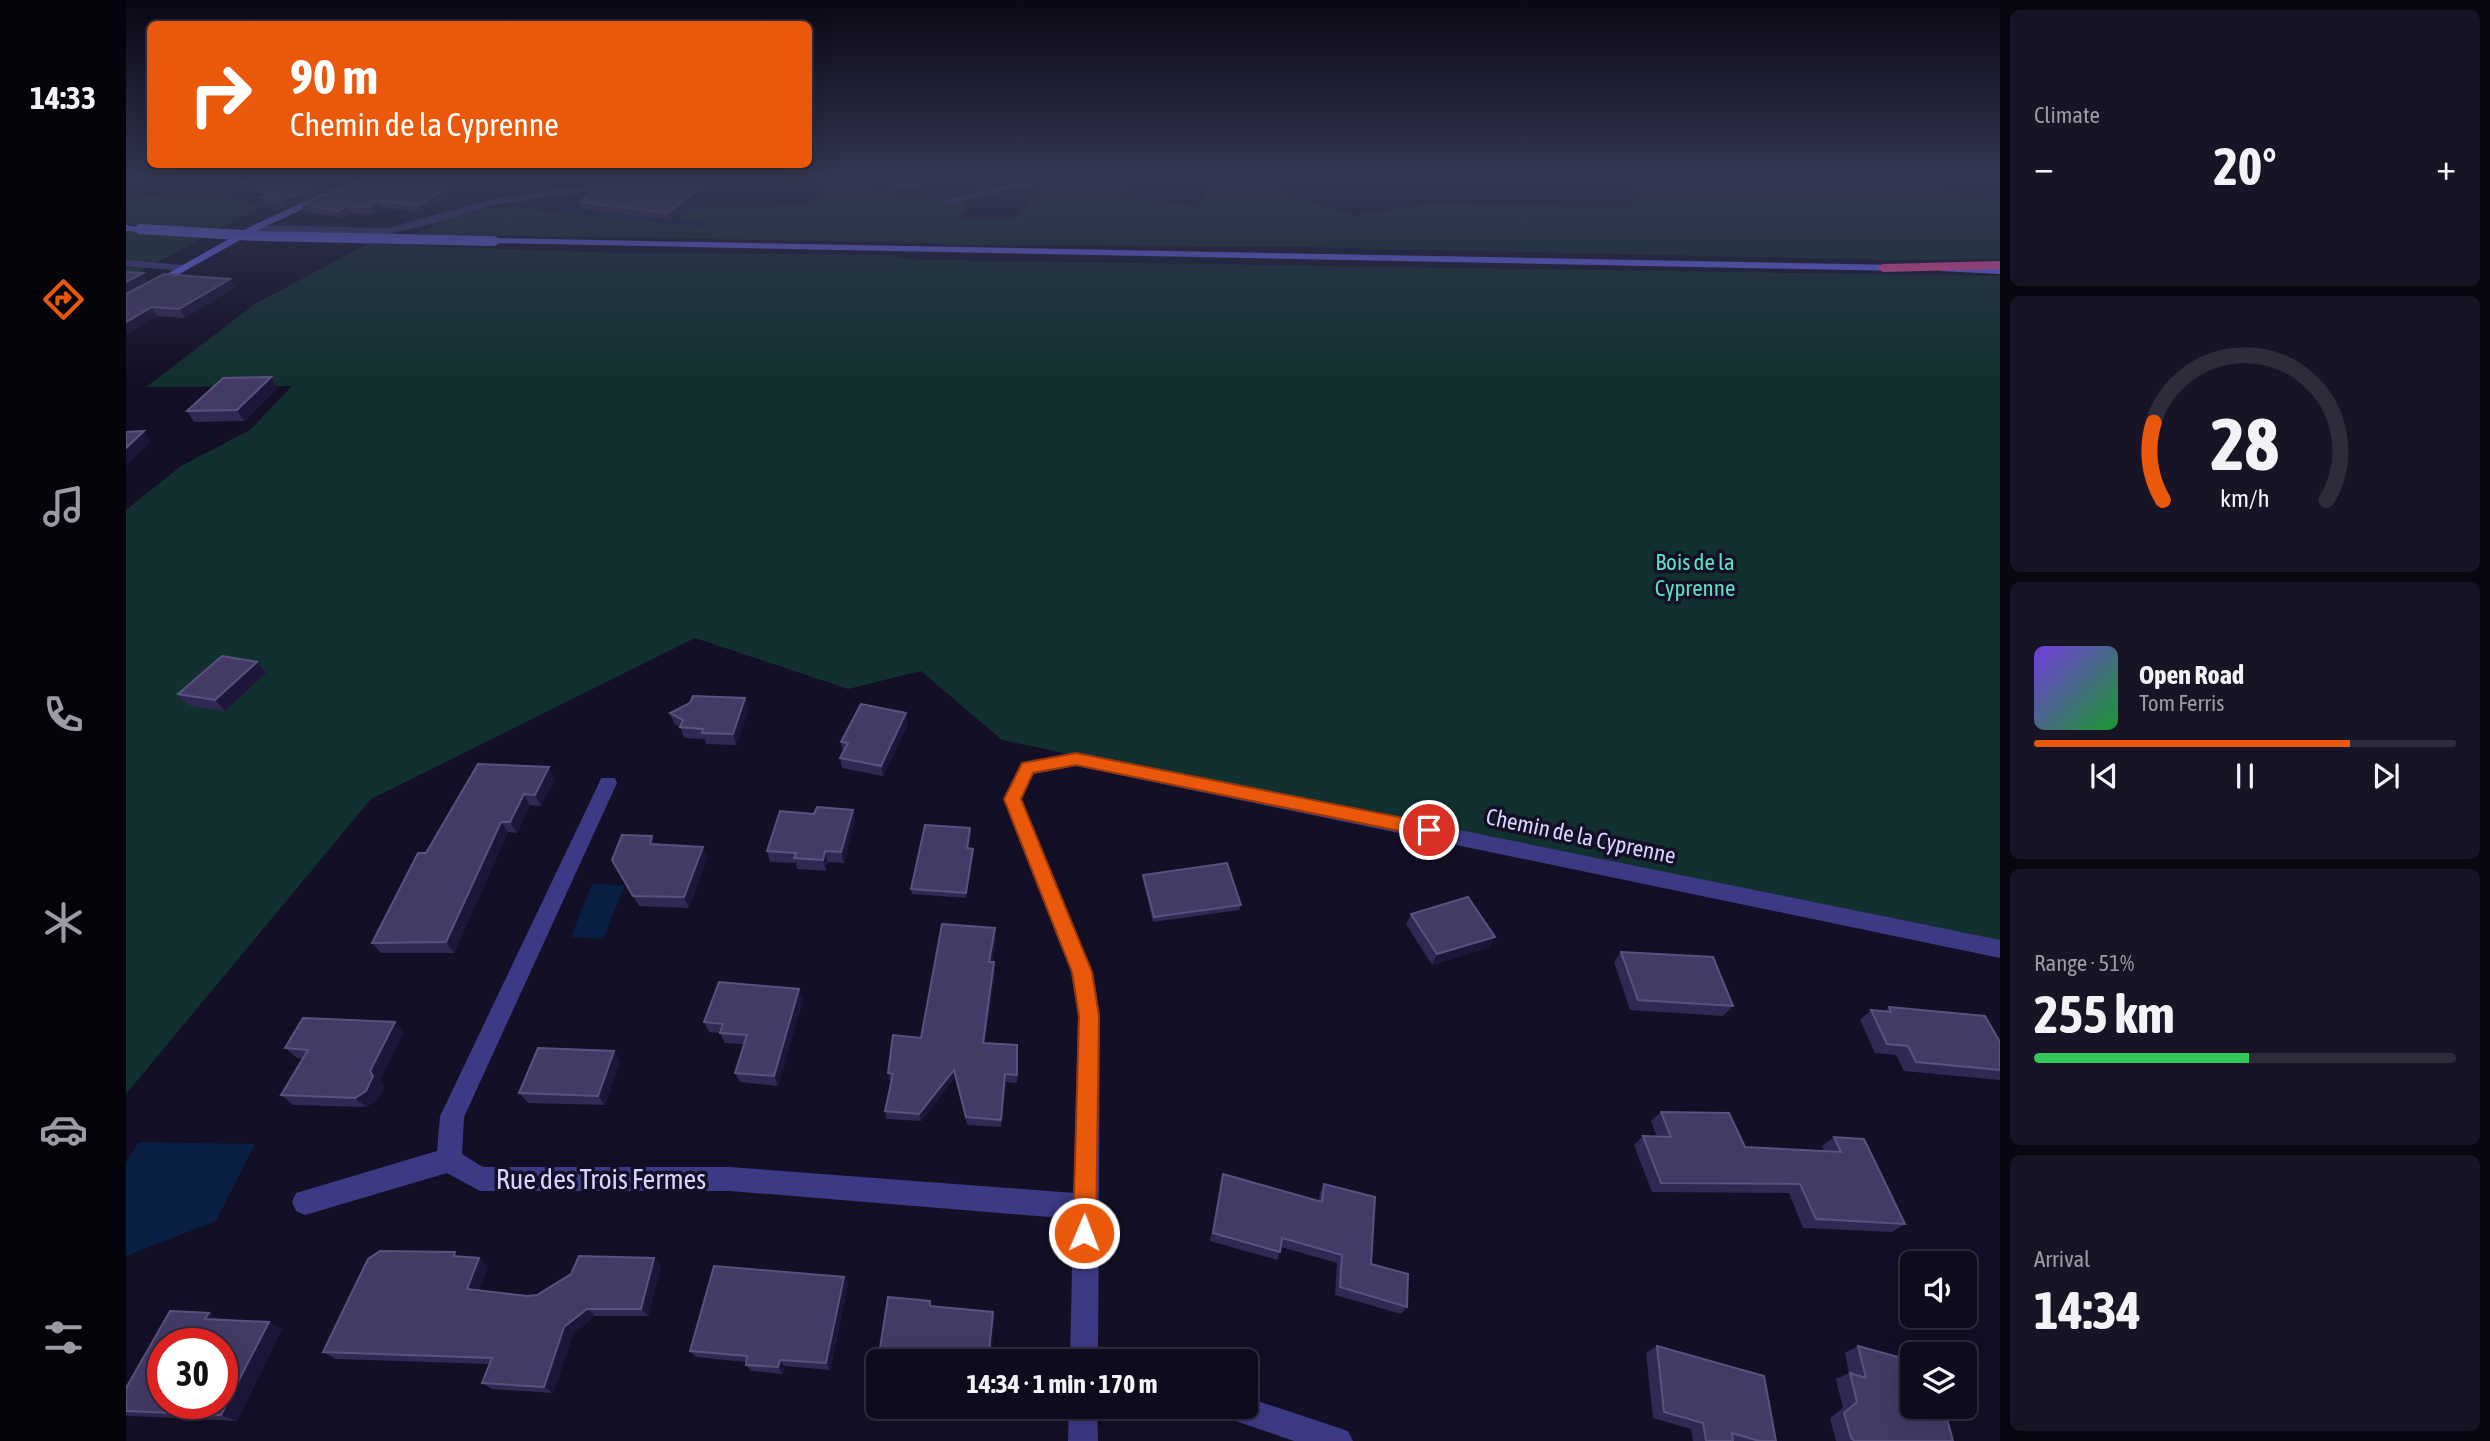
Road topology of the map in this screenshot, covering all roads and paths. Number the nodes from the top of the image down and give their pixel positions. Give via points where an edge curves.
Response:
1 (228, 243) edge
2 (610, 243) edge
3 (126, 263) edge
4 (2000, 265) edge
5 (184, 268) junction
6 (1883, 268) junction
7 (2000, 271) edge
8 (126, 301) edge
9 (608, 783) dead end
10 (2000, 948) edge
11 (449, 1160) junction
12 (305, 1202) dead end
13 (1085, 1208) junction
14 (1084, 1349) edge
15 (1258, 1415) edge
16 (1083, 1419) edge
17 (1083, 1441) edge
18 (1338, 1441) edge

1 - 5 main road
2 - 6 main road, bridge
3 - 5 street
4 - 6 highway
5 - 8 main road
6 - 7 main road
9 - 11 street via 452,1116
10 - 13 street, Chemin de la Cyprenne via 1076,759 1027,768 1012,799 1082,972 1089,1016
11 - 12 street
11 - 13 street, Rue des Trois Fermes via 480,1179 730,1179
13 - 14 street
15 - 18 street
16 - 17 street

